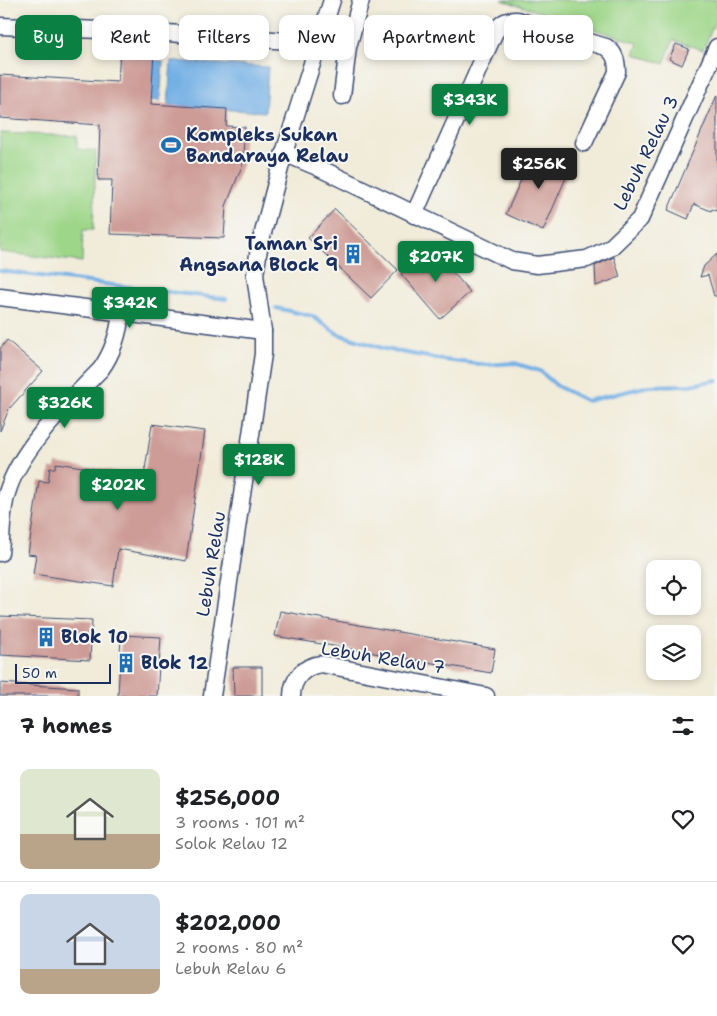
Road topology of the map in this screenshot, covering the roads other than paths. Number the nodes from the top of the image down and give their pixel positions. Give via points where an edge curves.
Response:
1 (332, 0) edge
2 (361, 0) edge
3 (327, 15) edge
4 (0, 26) edge
5 (279, 40) edge
6 (717, 47) edge
7 (312, 60) edge
8 (342, 96) dead end
9 (584, 142) dead end
10 (284, 153) junction
11 (414, 215) junction
12 (0, 297) edge
13 (121, 312) junction
14 (263, 331) junction
15 (0, 553) edge
16 (212, 696) edge
17 (292, 696) edge
18 (486, 696) edge

1 - 3 street, Lebuh Relau
2 - 8 street via 348,47
4 - 5 street
6 - 11 street, Lebuh Relau 3 via 640,219 610,248 575,262 524,264
7 - 10 street, Lebuh Relau
9 - 11 street via 617,72 615,56 606,47 517,20 505,21 494,34
10 - 11 street, Lebuh Relau 3
10 - 14 street, Lebuh Relau via 255,275
12 - 13 street
13 - 14 street
13 - 15 street via 108,359 52,421 12,478 4,505
14 - 16 street, Lebuh Relau via 260,379
17 - 18 street, Lebuh Relau 7 via 293,684 302,673 310,665 321,664

